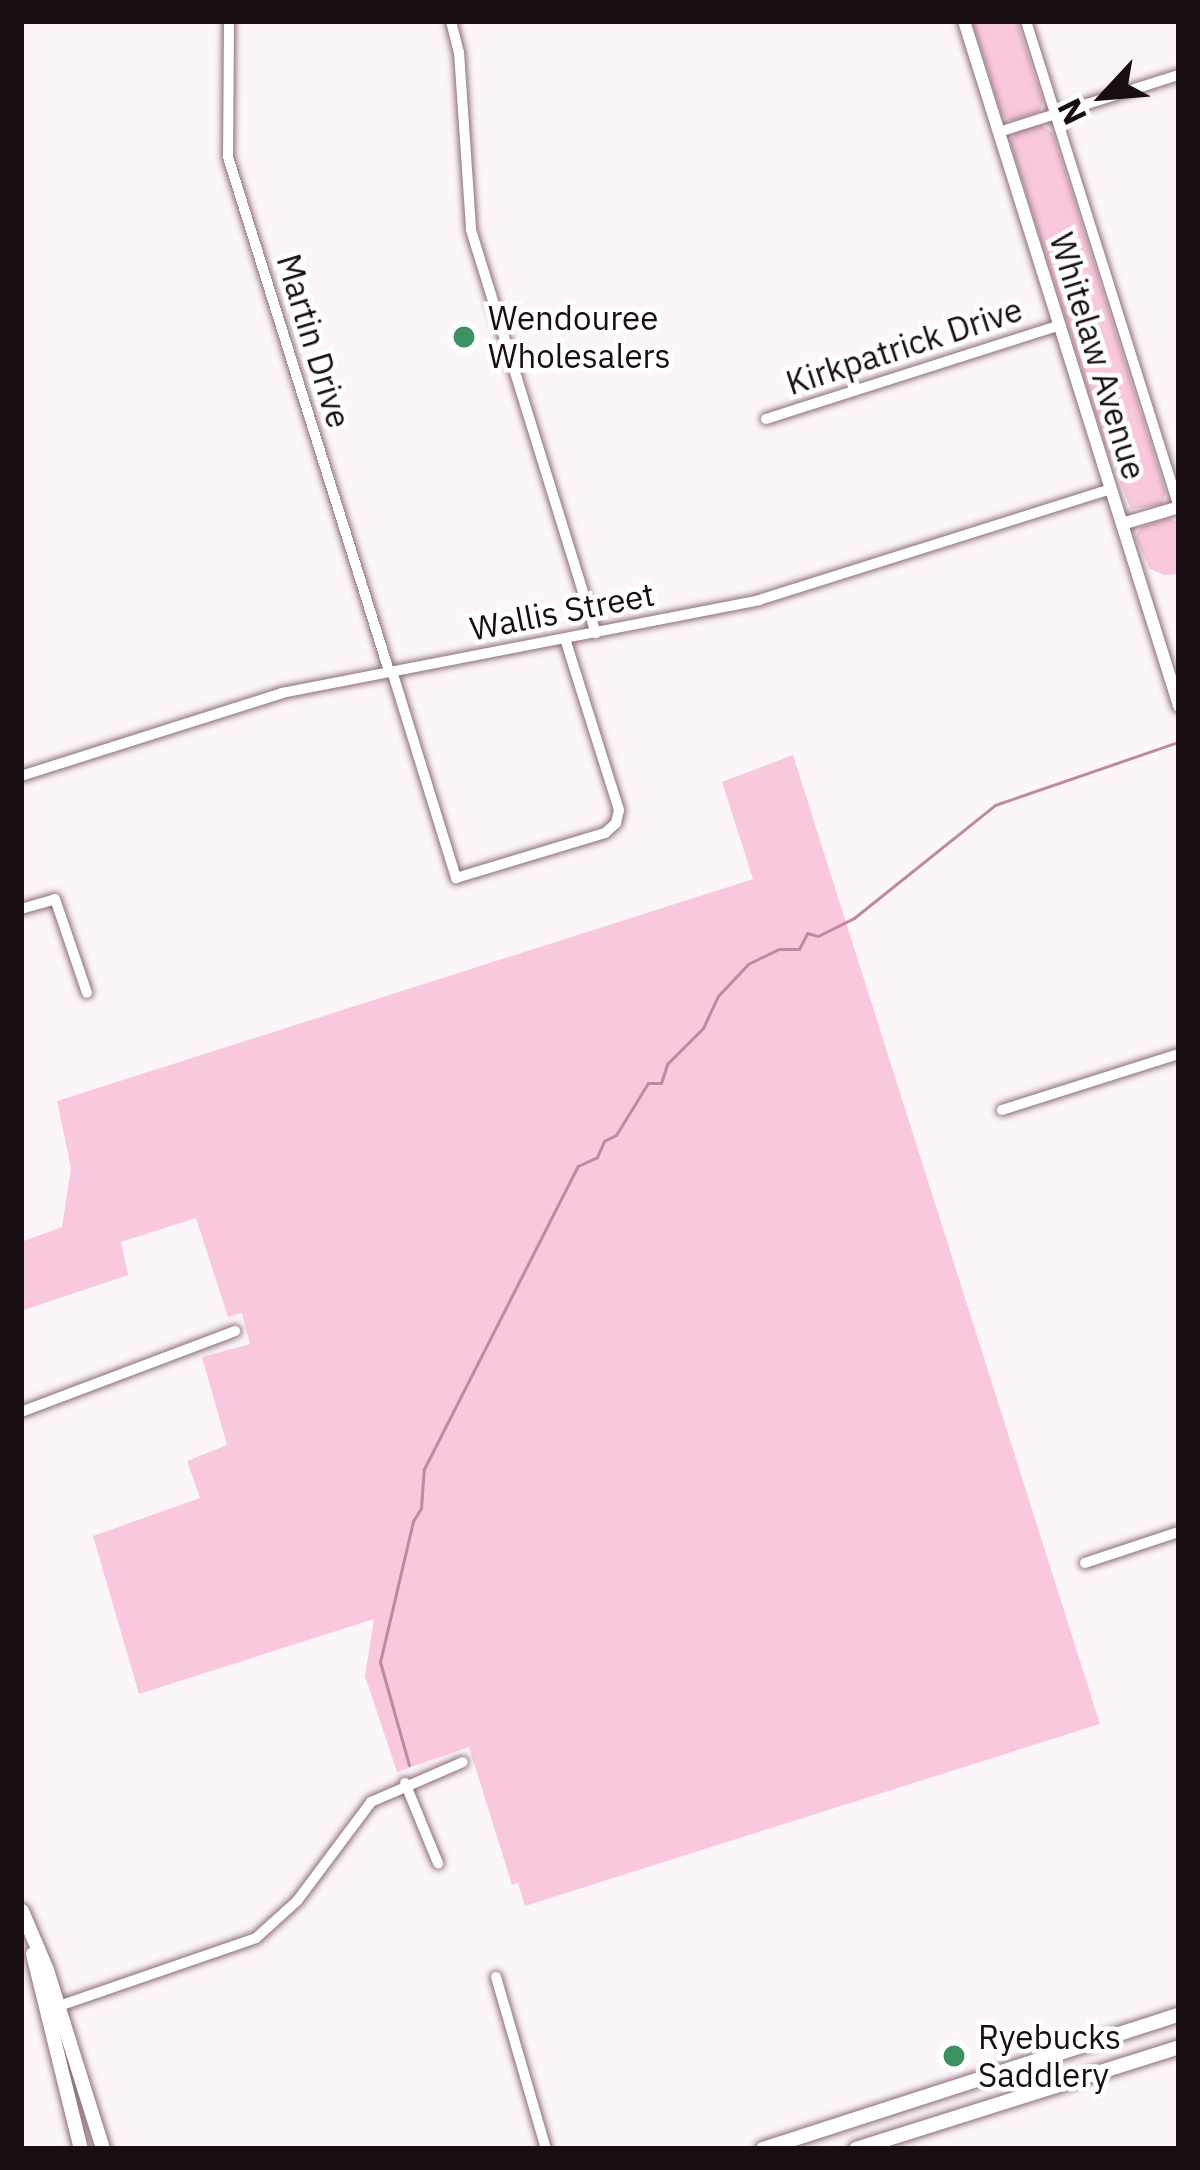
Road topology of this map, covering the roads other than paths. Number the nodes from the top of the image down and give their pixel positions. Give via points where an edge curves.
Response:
1 (229, 21) edge
2 (451, 21) edge
3 (964, 21) edge
4 (1026, 21) edge
5 (1179, 75) edge
6 (1055, 114) junction
7 (999, 132) junction
8 (1060, 325) junction
9 (766, 418) dead end
10 (1111, 489) junction
11 (1179, 507) edge
12 (1122, 524) junction
13 (596, 633) junction
14 (565, 639) junction
15 (390, 671) junction
16 (1179, 706) edge
17 (21, 776) edge
18 (21, 909) edge
19 (87, 993) dead end
20 (1179, 1054) edge
21 (1002, 1110) dead end
22 (235, 1331) dead end
23 (21, 1412) edge
24 (1179, 1532) edge
25 (1085, 1563) dead end
26 (463, 1762) dead end
27 (405, 1784) junction
28 (438, 1863) dead end
29 (21, 1910) edge
30 (496, 1977) dead end
31 (58, 2006) junction
32 (1179, 2015) edge
33 (1179, 2047) edge
34 (63, 2086) junction
35 (94, 2121) junction
36 (85, 2149) edge
37 (104, 2149) edge
38 (546, 2149) edge
39 (763, 2149) edge
40 (856, 2149) edge

1 - 15 street, Martin Drive via 228,157
2 - 13 street via 460,52 471,230
3 - 7 street, Whitelaw Avenue
4 - 6 street, Whitelaw Avenue
5 - 6 street
6 - 7 street
6 - 11 street, Whitelaw Avenue
7 - 8 street, Whitelaw Avenue
8 - 9 street, Kirkpatrick Drive
8 - 10 street, Whitelaw Avenue
10 - 12 street, Whitelaw Avenue
10 - 13 street, Wallis Street via 759,600
11 - 12 street
12 - 16 street, Whitelaw Avenue
13 - 14 street, Wallis Street
14 - 15 street, Wallis Street
14 - 15 street, Martin Drive via 619,810 616,823 456,878
15 - 17 street, Wallis Street via 282,693
18 - 19 street via 55,899
20 - 21 street
22 - 23 street
24 - 25 street
26 - 27 street
27 - 28 street
27 - 31 street via 371,1802 297,1901 256,1938
29 - 31 main road
29 - 34 main road
30 - 38 street
31 - 34 main road
31 - 35 main road
32 - 39 main road
33 - 40 main road
34 - 36 main road
35 - 36 main road
35 - 37 main road

